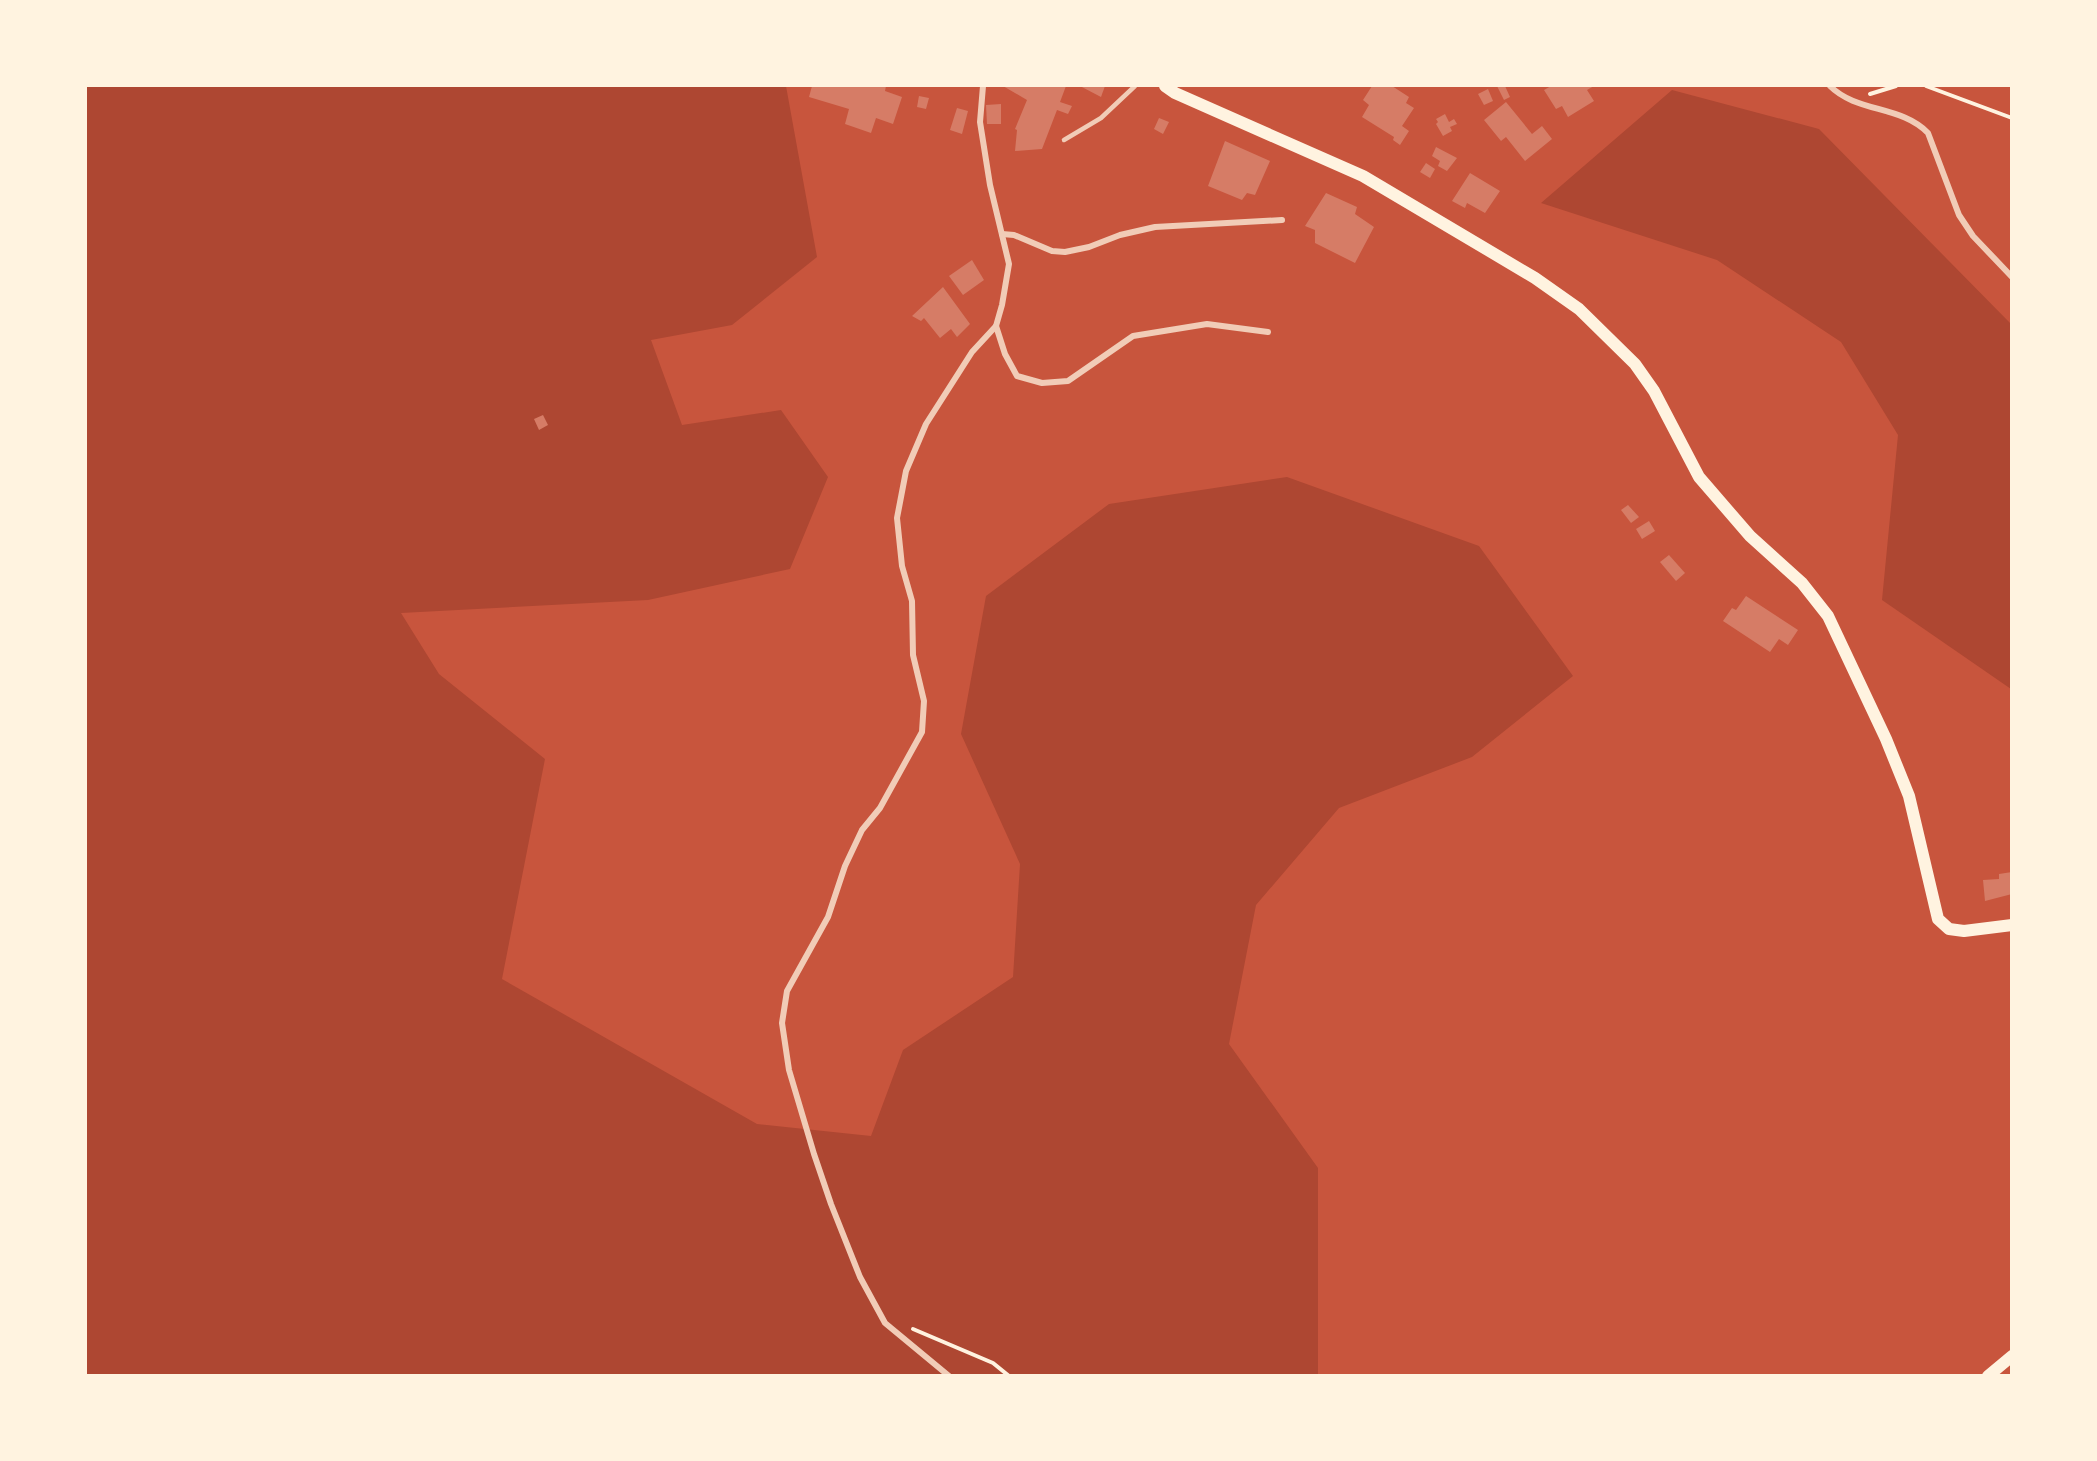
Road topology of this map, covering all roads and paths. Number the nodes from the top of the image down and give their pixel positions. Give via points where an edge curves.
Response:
1 (983, 86) edge
2 (1135, 86) edge
3 (1165, 86) edge
4 (1830, 86) edge
5 (1926, 86) edge
6 (2012, 118) edge
7 (1064, 140) dead end
8 (1282, 220) dead end
9 (1002, 234) junction
10 (2012, 278) edge
11 (996, 326) junction
12 (1268, 332) dead end
13 (2012, 925) edge
14 (909, 1327) dead end
15 (2012, 1356) edge
16 (950, 1376) edge
17 (1009, 1376) edge
18 (1988, 1376) edge

1 - 9 street via 980,122
2 - 7 lane via 1101,118
3 - 13 main road via 1363,176 1535,278 1601,329 1635,364 1654,392 1699,477 1750,536 1802,583 1828,616 1886,739 1908,796 1938,920 1949,929 1964,931
4 - 10 street via 1849,99 1894,112 1928,133 1959,215
5 - 6 path
8 - 9 street via 1155,227 1059,252
9 - 11 street via 1009,264
11 - 12 street via 1017,376 1042,384 1068,381 1133,336 1207,324
11 - 16 street via 972,352 927,424 906,471 897,518 902,566 912,601 913,656 924,701 922,732 880,808 862,830 828,917 787,992 783,1023 789,1070 814,1154 860,1277 885,1323
14 - 17 path via 993,1363
15 - 18 main road

